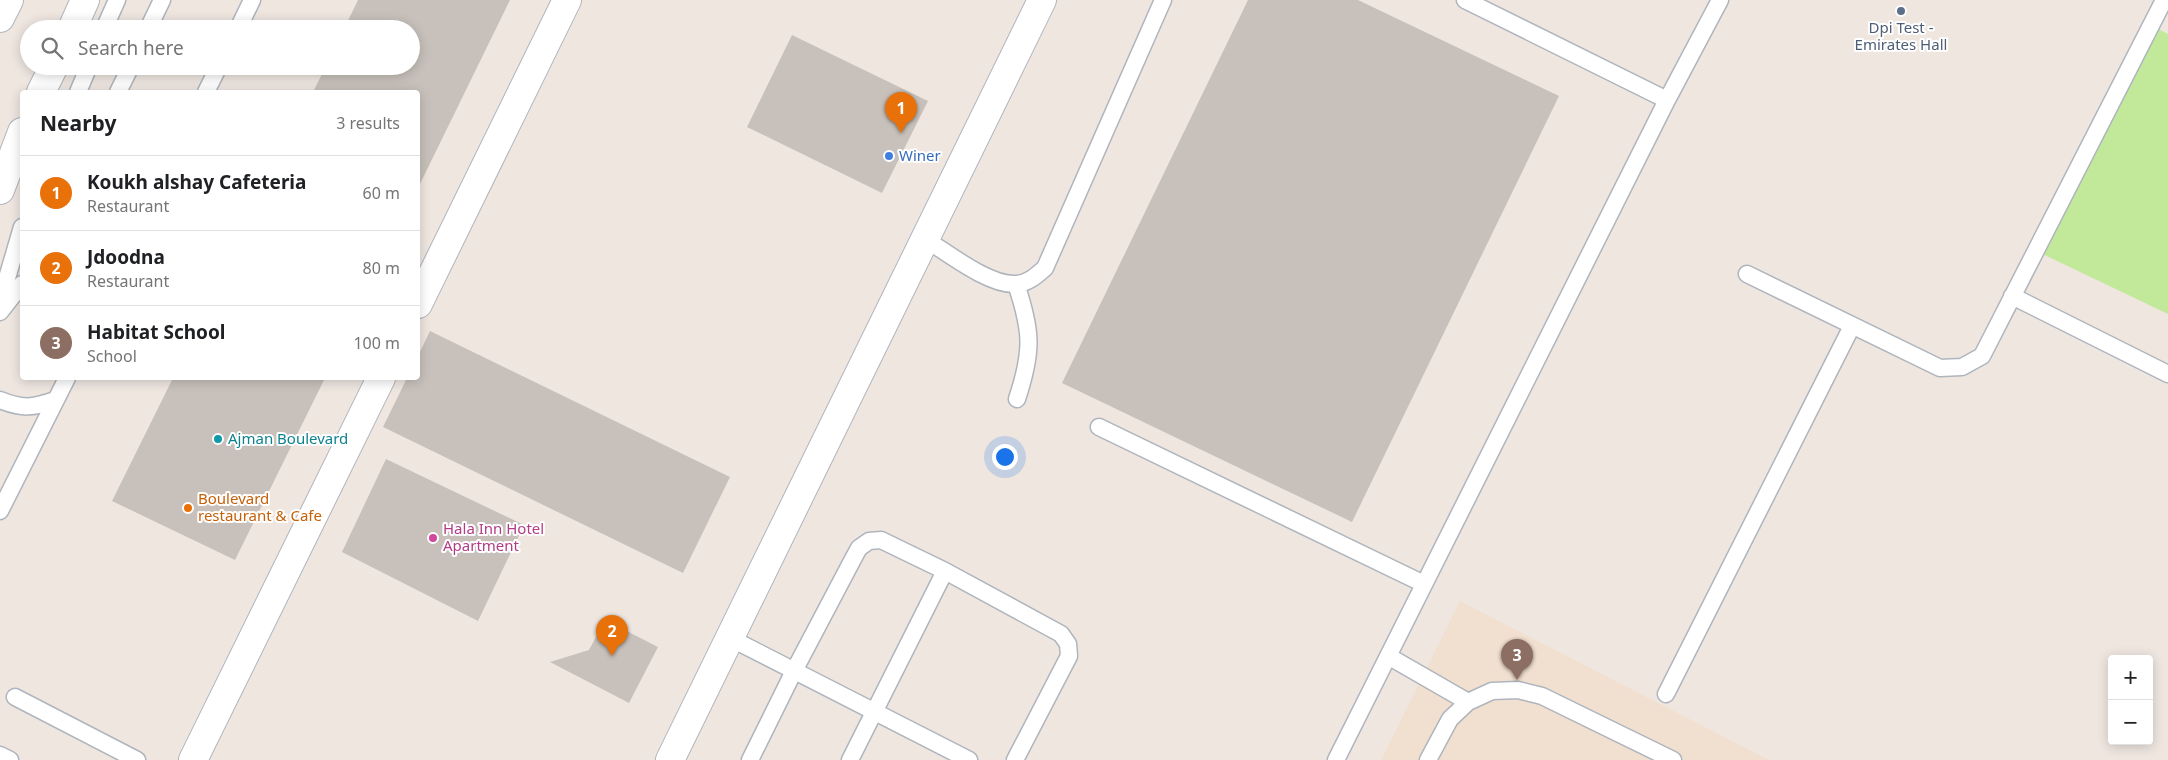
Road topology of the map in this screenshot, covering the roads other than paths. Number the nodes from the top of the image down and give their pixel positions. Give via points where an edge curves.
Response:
1 (9, 0) edge
2 (85, 0) edge
3 (117, 0) edge
4 (162, 0) edge
5 (252, 0) edge
6 (567, 0) edge
7 (1042, 0) edge
8 (1163, 0) edge
9 (1465, 0) edge
10 (1720, 0) edge
11 (2164, 0) edge
12 (0, 18) edge
13 (76, 20) edge
14 (108, 20) edge
15 (152, 20) edge
16 (242, 20) edge
17 (50, 75) edge
18 (85, 75) edge
19 (126, 75) edge
20 (214, 75) edge
21 (42, 90) edge
22 (79, 90) edge
23 (119, 90) edge
24 (207, 90) edge
25 (1667, 100) junction
26 (20, 137) edge
27 (20, 139) edge
28 (0, 162) edge
29 (0, 190) edge
30 (20, 234) edge
31 (925, 239) junction
32 (1747, 274) dead end
33 (1016, 284) junction
34 (20, 287) edge
35 (2012, 296) junction
36 (420, 300) edge
37 (0, 302) edge
38 (0, 312) edge
39 (1852, 326) junction
40 (2168, 374) edge
41 (66, 380) edge
42 (380, 380) edge
43 (1017, 399) dead end
44 (0, 400) edge
45 (55, 400) junction
46 (1099, 427) dead end
47 (0, 511) edge
48 (945, 571) junction
49 (1424, 584) junction
50 (730, 638) junction
51 (1388, 656) junction
52 (794, 670) junction
53 (1666, 694) dead end
54 (15, 697) dead end
55 (1468, 702) junction
56 (874, 712) junction
57 (0, 754) edge
58 (10, 760) edge
59 (137, 760) edge
60 (193, 760) edge
61 (670, 760) edge
62 (750, 760) edge
63 (850, 760) edge
64 (970, 760) edge
65 (1015, 760) edge
66 (1336, 760) edge
67 (1428, 760) edge
68 (1673, 760) edge

1 - 12 street
2 - 13 street
3 - 14 lane
4 - 15 lane
5 - 16 lane
6 - 36 street
7 - 31 street
8 - 33 lane via 1045,268 1032,279
9 - 25 lane
10 - 25 lane
11 - 35 lane
17 - 21 street
18 - 22 lane
19 - 23 lane
20 - 24 lane
25 - 49 lane
26 - 28 street
27 - 29 street
30 - 37 lane
31 - 33 lane via 1000,283
31 - 50 street
32 - 39 lane
33 - 43 lane via 1026,314 1030,343
34 - 38 lane
35 - 39 lane via 1982,356 1962,367 1940,368
35 - 40 lane
39 - 53 lane
41 - 45 lane
42 - 60 street
44 - 45 lane via 17,407 37,407
45 - 47 lane
46 - 49 lane
48 - 52 lane via 892,544 881,540 869,541 853,559
48 - 56 lane
48 - 65 lane via 1061,634 1068,644 1069,656
49 - 51 lane
50 - 52 lane
50 - 61 street
51 - 55 lane
51 - 66 lane
52 - 56 lane
52 - 62 lane
54 - 59 lane
55 - 67 lane via 1450,719
55 - 68 lane via 1492,691 1518,690 1542,696
56 - 63 lane
56 - 64 lane
57 - 58 lane

